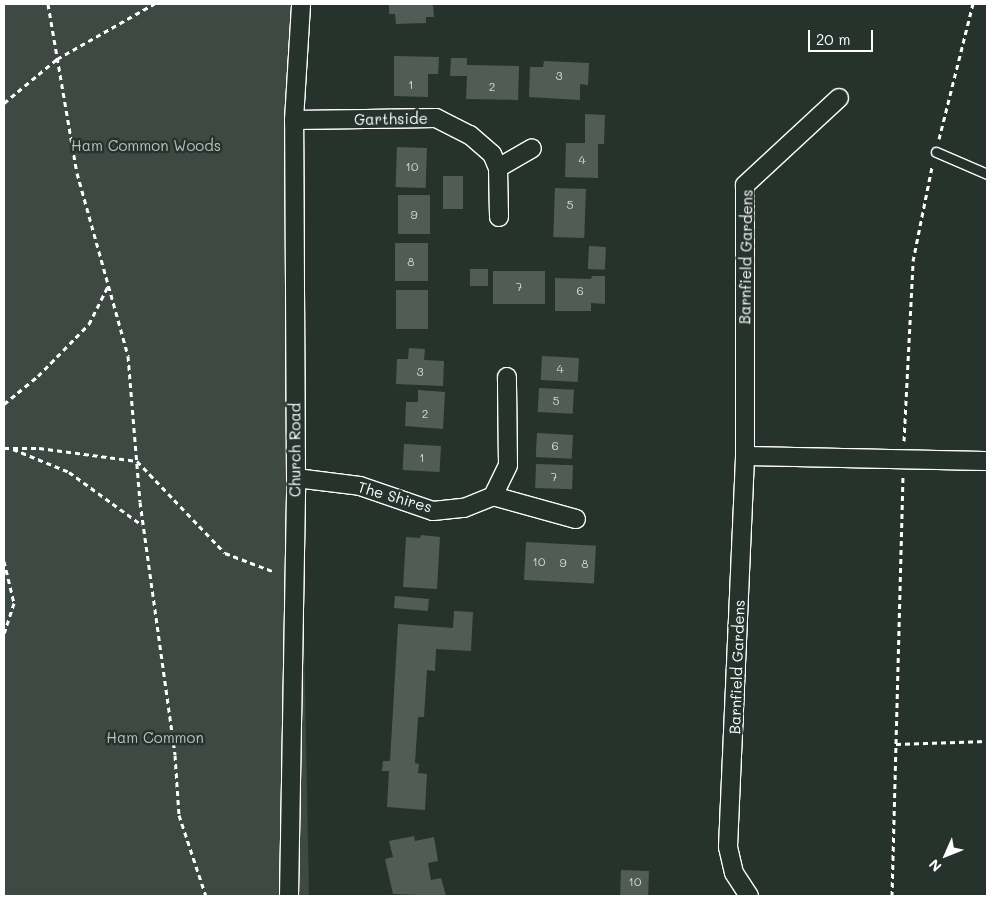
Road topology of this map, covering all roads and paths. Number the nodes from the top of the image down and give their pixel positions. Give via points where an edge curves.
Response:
1 (48, 4) edge
2 (154, 4) edge
3 (301, 4) edge
4 (974, 4) edge
5 (57, 59) junction
6 (839, 98) dead end
7 (4, 103) edge
8 (294, 120) junction
9 (532, 148) dead end
10 (936, 152) junction
11 (498, 168) junction
12 (987, 174) edge
13 (499, 217) dead end
14 (108, 286) junction
15 (507, 377) dead end
16 (4, 404) edge
17 (4, 448) edge
18 (10, 448) junction
19 (745, 456) junction
20 (903, 458) junction
21 (136, 461) junction
22 (987, 461) edge
23 (296, 478) junction
24 (493, 496) junction
25 (576, 519) dead end
26 (143, 526) junction
27 (4, 561) edge
28 (294, 579) junction
29 (4, 634) edge
30 (987, 741) edge
31 (896, 744) junction
32 (206, 896) edge
33 (289, 896) edge
34 (749, 896) edge
35 (892, 896) edge

1 - 5 path
2 - 5 path
3 - 8 street, Church Road
4 - 10 path
5 - 7 path
5 - 14 path via 77,173
6 - 19 street, Barnfield Gardens via 745,185
8 - 11 street, Garthside via 436,118 470,135 492,154
8 - 23 street, Church Road
9 - 11 street
10 - 12 lane
10 - 20 path via 912,261
11 - 13 street
14 - 16 path via 89,324 38,376
14 - 21 path via 128,356
15 - 24 street via 508,465
17 - 18 path
18 - 21 path via 39,448
18 - 26 path via 69,472
19 - 20 street
19 - 34 street, Barnfield Gardens via 728,847 734,873
20 - 22 street
20 - 31 path
21 - 26 path
21 - 28 path via 225,553
23 - 24 street, The Shires via 360,486 433,510 464,508
23 - 28 street, Church Road
24 - 25 street
26 - 32 path via 175,754 179,815
27 - 29 path via 14,603
28 - 33 street, Church Road
30 - 31 path
31 - 35 path

